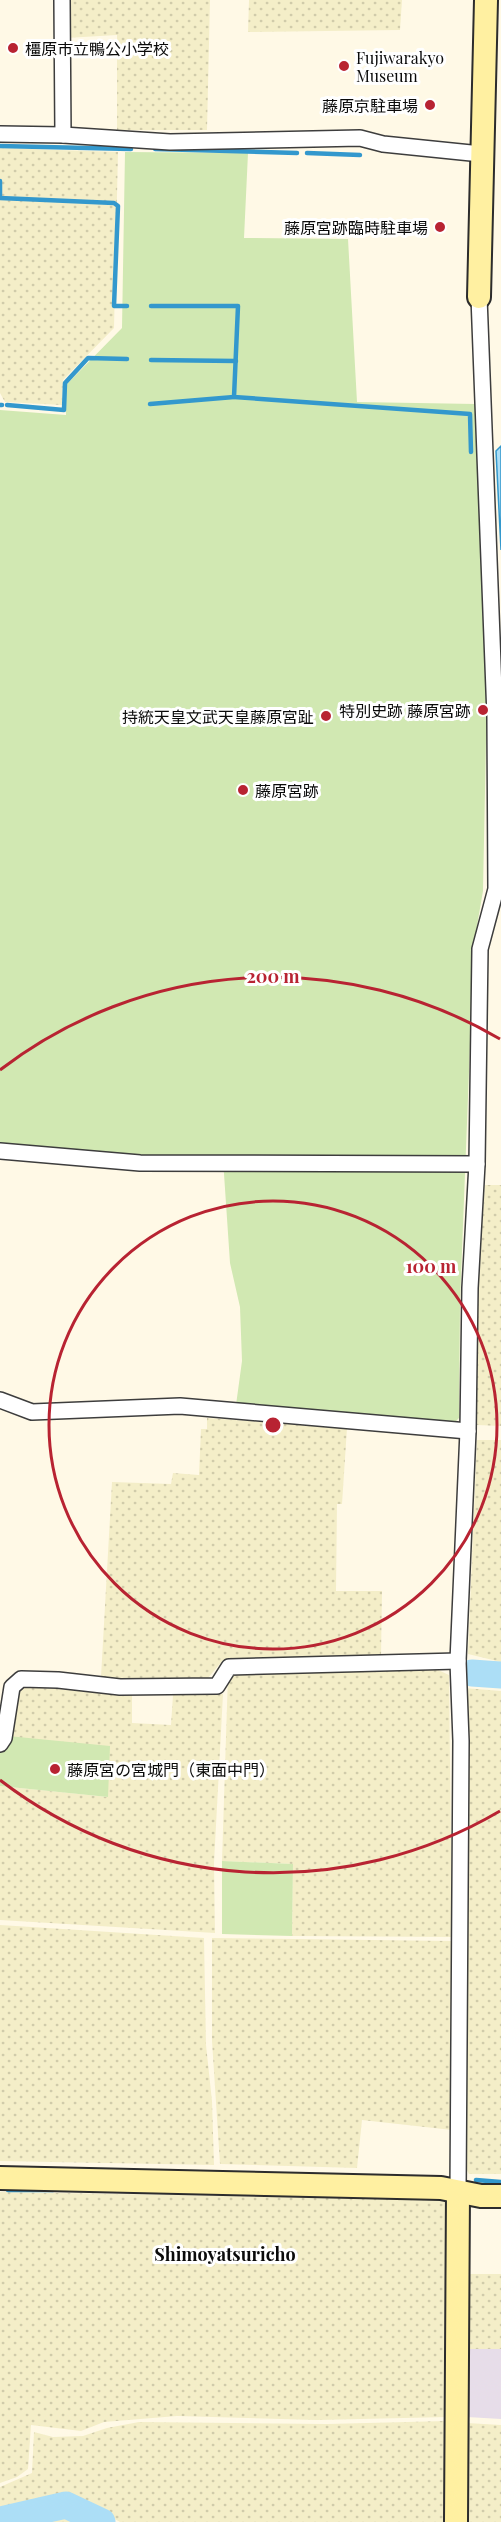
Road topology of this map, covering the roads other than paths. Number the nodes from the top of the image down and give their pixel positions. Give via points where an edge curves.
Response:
1 (62, 0) edge
2 (486, 0) edge
3 (0, 134) edge
4 (63, 135) junction
5 (491, 156) edge
6 (479, 297) joint
7 (0, 1151) edge
8 (477, 1164) junction
9 (0, 1400) edge
10 (468, 1431) junction
11 (458, 1661) junction
12 (0, 1744) edge
13 (0, 2178) edge
14 (458, 2192) junction
15 (501, 2196) edge
16 (456, 2522) edge

1 - 4 street
2 - 5 street
3 - 4 street
4 - 5 street via 170,142 360,138
5 - 6 street
6 - 8 street via 495,717 496,889 480,949
7 - 8 street via 140,1163
8 - 10 street
9 - 10 street via 32,1412 180,1406
10 - 11 street
11 - 12 street via 229,1667 217,1686 120,1687 21,1679 12,1687
11 - 14 street
13 - 14 street via 441,2188
14 - 15 street
14 - 16 street

